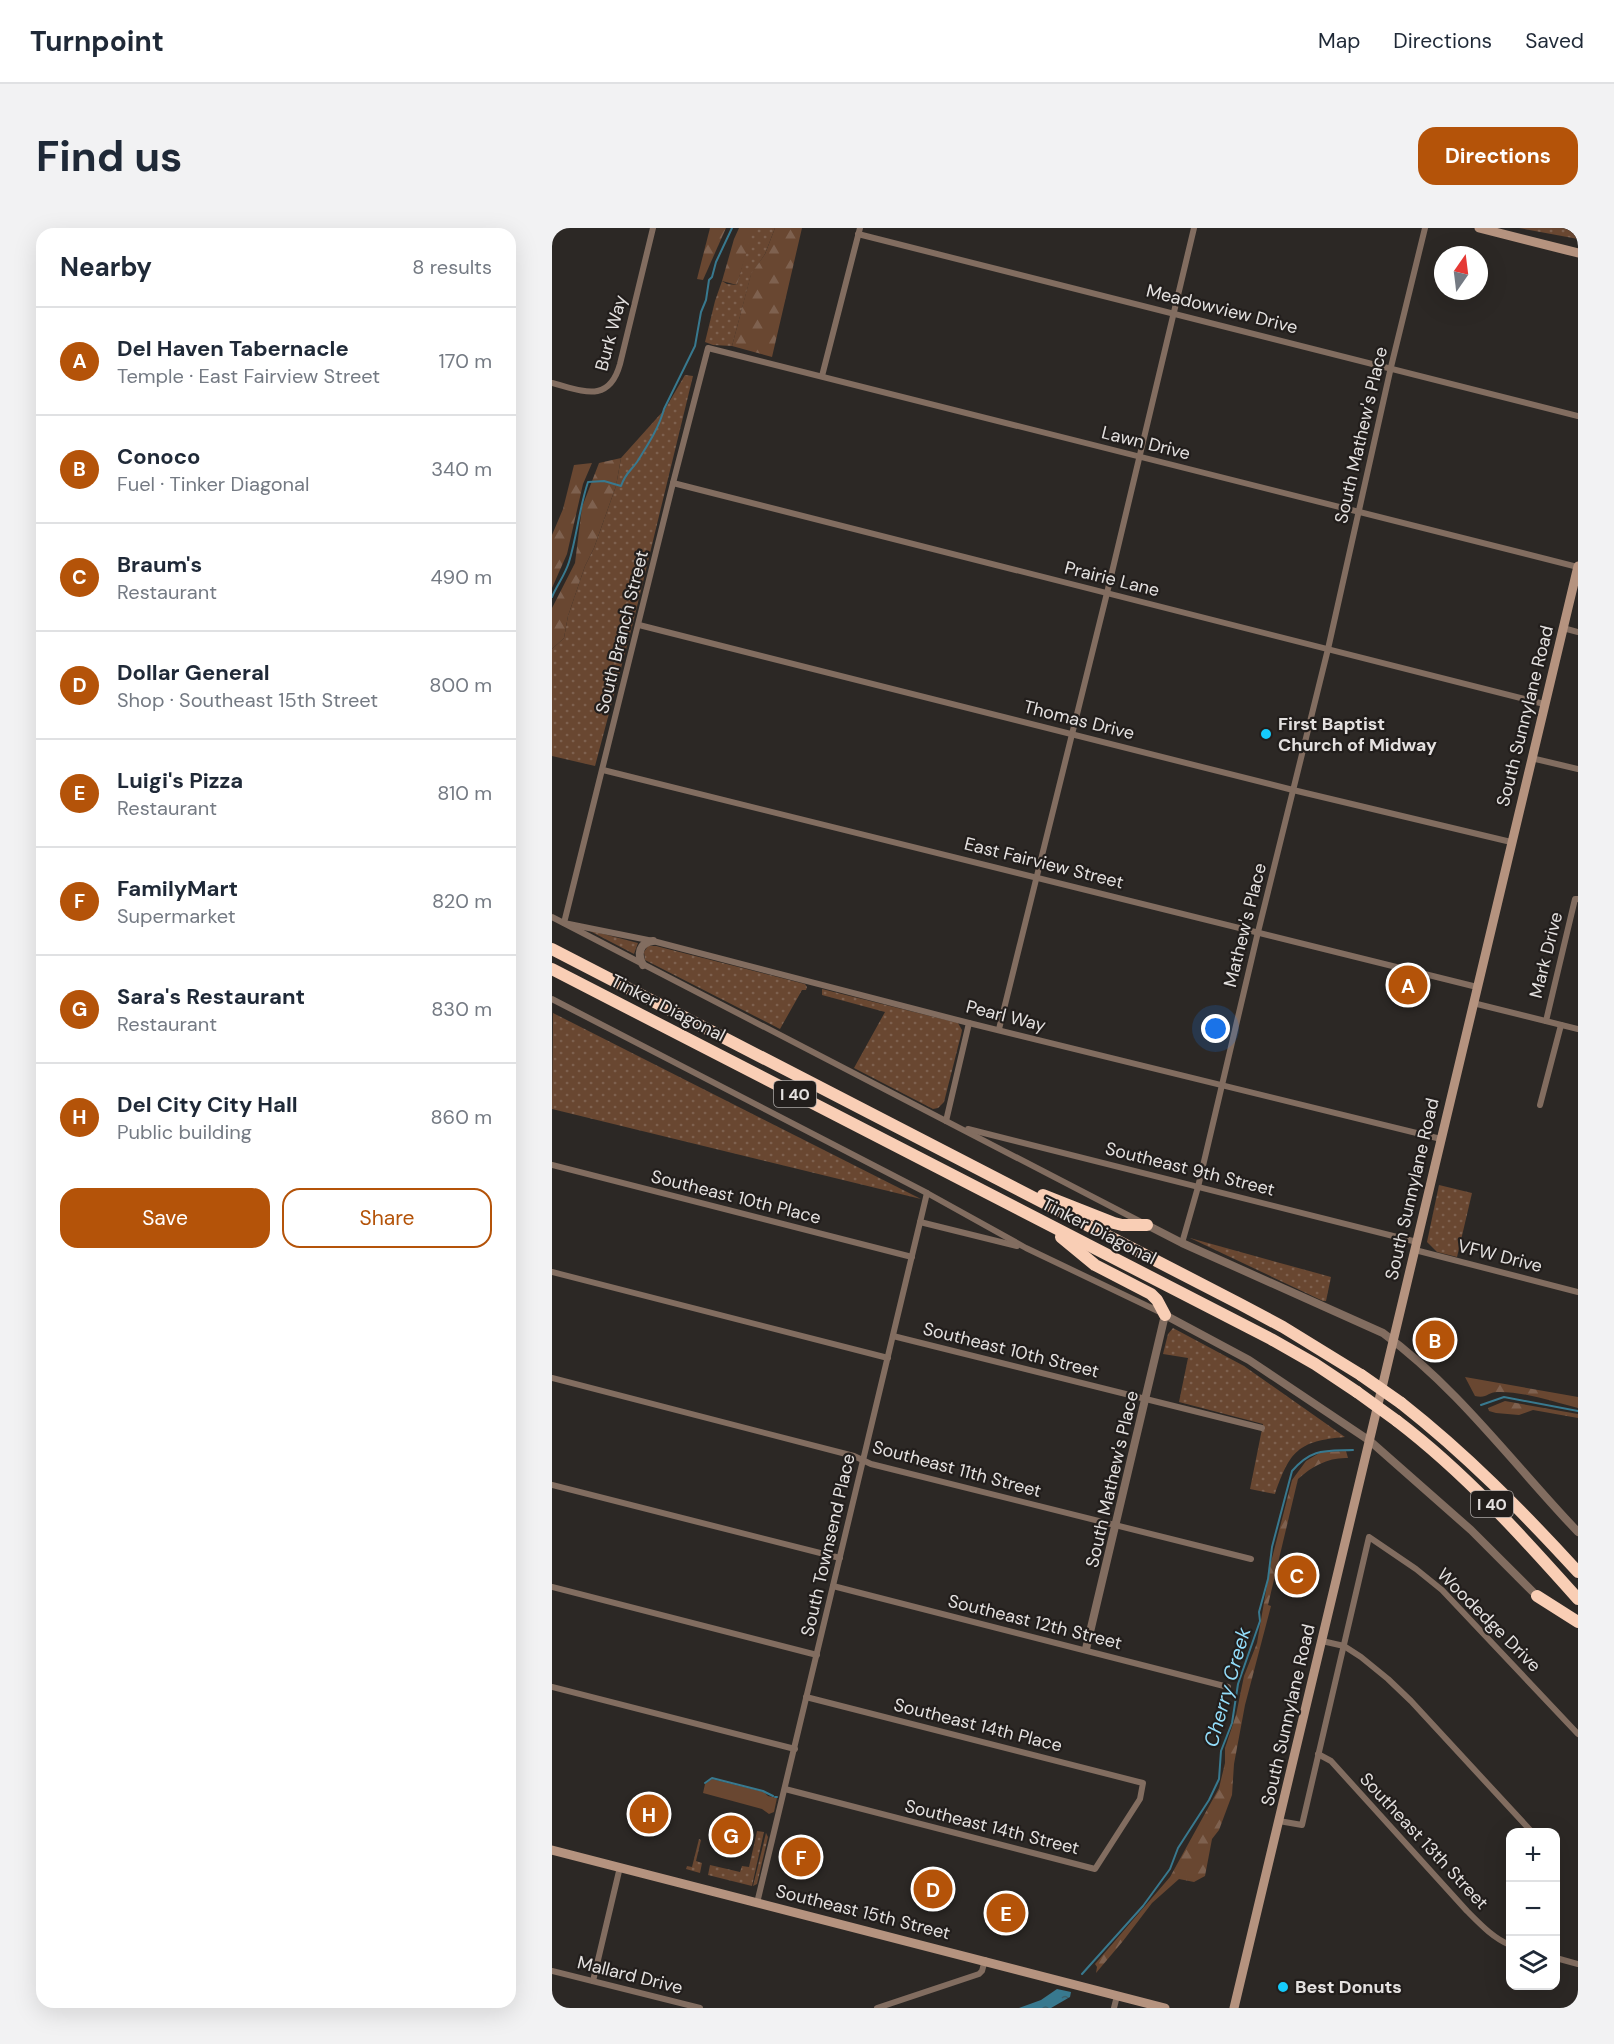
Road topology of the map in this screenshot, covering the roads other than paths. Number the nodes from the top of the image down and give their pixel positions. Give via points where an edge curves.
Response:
1 (653, 228) edge
2 (1194, 228) edge
3 (1425, 228) edge
4 (1479, 228) edge
5 (859, 231) edge
6 (1578, 253) edge
7 (1173, 312) junction
8 (708, 348) joint
9 (1391, 367) junction
10 (822, 376) junction
11 (552, 383) edge
12 (1578, 416) edge
13 (1140, 458) junction
14 (673, 483) junction
15 (1359, 512) junction
16 (1578, 566) edge
17 (1107, 593) junction
18 (639, 625) junction
19 (1563, 628) junction
20 (1578, 632) edge
21 (1328, 649) junction
22 (1544, 704) junction
23 (1073, 734) junction
24 (1531, 758) junction
25 (1578, 769) edge
26 (603, 770) junction
27 (1293, 790) junction
28 (1511, 842) junction
29 (1036, 876) junction
30 (1578, 900) edge
31 (552, 917) edge
32 (564, 922) junction
33 (1258, 932) junction
34 (652, 940) junction
35 (552, 949) edge
36 (643, 965) junction
37 (552, 969) edge
38 (1477, 987) junction
39 (552, 999) edge
40 (1473, 1004) junction
41 (1546, 1021) junction
42 (969, 1023) junction
43 (1561, 1025) junction
44 (999, 1029) junction
45 (1578, 1029) edge
46 (1222, 1085) junction
47 (1540, 1105) dead end
48 (946, 1122) junction
49 (955, 1126) junction
50 (1441, 1139) junction
51 (552, 1165) edge
52 (988, 1174) junction
53 (1198, 1187) junction
54 (927, 1193) junction
55 (1039, 1220) junction
56 (920, 1222) junction
57 (1147, 1225) junction
58 (1182, 1243) junction
59 (1416, 1246) junction
60 (1026, 1248) junction
61 (912, 1257) junction
62 (552, 1272) edge
63 (1578, 1292) edge
64 (1165, 1315) junction
65 (893, 1336) junction
66 (1393, 1341) junction
67 (888, 1358) junction
68 (552, 1378) edge
69 (1146, 1399) junction
70 (1262, 1428) dead end
71 (1370, 1441) junction
72 (863, 1460) junction
73 (552, 1485) edge
74 (1117, 1525) junction
75 (1578, 1532) edge
76 (1370, 1537) joint
77 (840, 1558) junction
78 (1251, 1559) dead end
79 (1578, 1572) edge
80 (833, 1586) junction
81 (552, 1587) edge
82 (1537, 1596) joint
83 (1578, 1599) edge
84 (1578, 1622) edge
85 (1322, 1641) junction
86 (1344, 1646) junction
87 (1086, 1649) junction
88 (817, 1655) junction
89 (552, 1687) edge
90 (1228, 1687) dead end
91 (806, 1697) junction
92 (1578, 1734) edge
93 (795, 1749) junction
94 (1318, 1754) junction
95 (1143, 1783) joint
96 (785, 1789) junction
97 (1280, 1821) junction
98 (1527, 1828) edge
99 (552, 1850) edge
100 (620, 1868) junction
101 (757, 1903) junction
102 (1506, 1944) edge
103 (1560, 1959) edge
104 (985, 1960) junction
105 (1578, 1964) edge
106 (552, 1971) edge
107 (593, 1981) junction
108 (1117, 1996) junction
109 (700, 2008) edge
110 (877, 2008) edge
111 (1114, 2008) edge
112 (1165, 2008) edge
113 (1234, 2008) edge

1 - 11 street, Burk Way via 612,383 592,392
2 - 7 street
3 - 9 street, South Mathew's Place
4 - 6 main road
5 - 7 street, Meadowview Drive
5 - 10 street
7 - 9 street, Meadowview Drive
7 - 13 street
8 - 10 street, Lawn Drive
8 - 14 street, South Branch Street
9 - 12 street, Meadowview Drive
9 - 15 street, South Mathew's Place
10 - 13 street, Lawn Drive
13 - 15 street, Lawn Drive
13 - 17 street
14 - 17 street, Prairie Lane
14 - 18 street, South Branch Street
15 - 16 street, Lawn Drive
15 - 21 street, South Mathew's Place
16 - 19 main road, South Sunnylane Road
17 - 21 street, Prairie Lane
17 - 23 street
18 - 23 street, Thomas Drive
18 - 26 street, South Branch Street
19 - 20 street
19 - 22 main road, South Sunnylane Road
21 - 22 street, Prairie Lane
21 - 27 street, Mathew's Place
22 - 24 main road, South Sunnylane Road
23 - 27 street, Thomas Drive
23 - 29 street
24 - 25 street
24 - 28 main road, South Sunnylane Road
26 - 29 street, East Fairview Street
26 - 32 street, South Branch Street
27 - 28 street, Thomas Drive
27 - 33 street, Mathew's Place
28 - 38 main road, South Sunnylane Road
29 - 33 street, East Fairview Street
29 - 44 street
30 - 41 street, Mark Drive via 1575,899
31 - 32 street, Tinker Diagonal
32 - 34 street, Pearl Way
32 - 36 street, Tinker Diagonal
33 - 38 street, East Fairview Street
33 - 46 street, Mathew's Place
34 - 36 street via 640,950
34 - 42 street, Pearl Way
35 - 52 highway, Tinker Diagonal / I 40
36 - 48 street, Tinker Diagonal
37 - 55 highway, Tinker Diagonal / I 40
38 - 40 main road, South Sunnylane Road
39 - 54 street
40 - 41 street
40 - 50 main road, South Sunnylane Road
41 - 43 street
42 - 44 street, Pearl Way
42 - 48 street
43 - 45 street
43 - 47 street
44 - 46 street, Pearl Way
46 - 50 street, Pearl Way
46 - 53 street, Mathew's Place
48 - 49 street, Tinker Diagonal
49 - 53 street, Southeast 9th Street
49 - 57 street, Tinker Diagonal
50 - 59 main road, South Sunnylane Road
51 - 61 street, Southeast 10th Place
52 - 57 highway via 1114,1223
52 - 79 highway, Tinker Diagonal / I 40, bridge via 1283,1327 1361,1375 1471,1461
53 - 58 street, Mathew's Place
53 - 59 street, Southeast 9th Street
54 - 56 street, South Townsend Place
54 - 60 street
55 - 64 highway via 1095,1265 1152,1294
55 - 83 highway, Tinker Diagonal / I 40, bridge via 1271,1339 1357,1392 1462,1474
56 - 60 street
56 - 61 street, South Townsend Place
57 - 58 street, Tinker Diagonal
58 - 66 street, Tinker Diagonal via 1383,1333
59 - 63 street, VFW Drive
59 - 66 main road, South Sunnylane Road
60 - 64 street
61 - 65 street, South Townsend Place
62 - 67 street
64 - 69 street, South Mathew's Place
64 - 71 street via 1259,1366
65 - 67 street, South Townsend Place
65 - 69 street, Southeast 10th Street
66 - 71 main road, South Sunnylane Road
66 - 75 street, Tinker Diagonal via 1449,1391
67 - 72 street, South Townsend Place
68 - 72 street, Southeast 11th Street
69 - 70 street, Southeast 10th Street
69 - 74 street, South Mathew's Place
71 - 82 street via 1471,1530
71 - 85 main road, South Sunnylane Road
72 - 74 street, Southeast 11th Street
72 - 77 street, South Townsend Place
73 - 77 street
74 - 78 street, Southeast 11th Street
74 - 87 street, South Mathew's Place
76 - 86 street, South Sunnylane Road
76 - 92 street, Woodedge Drive via 1442,1590
77 - 80 street, South Townsend Place
80 - 87 street, Southeast 12th Street
80 - 88 street, South Townsend Place
81 - 88 street
82 - 84 highway
85 - 86 street
85 - 97 main road, South Sunnylane Road
86 - 94 street, South Sunnylane Road
86 - 98 street via 1411,1701
87 - 90 street, Southeast 12th Street
88 - 91 street, South Townsend Place
89 - 93 street
91 - 93 street, South Townsend Place
91 - 95 street, Southeast 14th Place
93 - 96 street, South Townsend Place
94 - 97 street, South Sunnylane Road via 1302,1825
94 - 102 street, Southeast 13th Street via 1330,1761 1489,1932
95 - 96 street, Southeast 14th Street via 1140,1799 1095,1869
96 - 101 street, South Townsend Place
97 - 113 main road, South Sunnylane Road
99 - 100 main road, Southeast 15th Street
100 - 101 main road, Southeast 15th Street
100 - 107 street
101 - 104 main road, Southeast 15th Street
103 - 105 street
104 - 108 main road, Southeast 15th Street
104 - 110 street via 980,1974
106 - 107 street, Mallard Drive
107 - 109 street, Mallard Drive
108 - 111 street
108 - 112 main road, Southeast 15th Street

